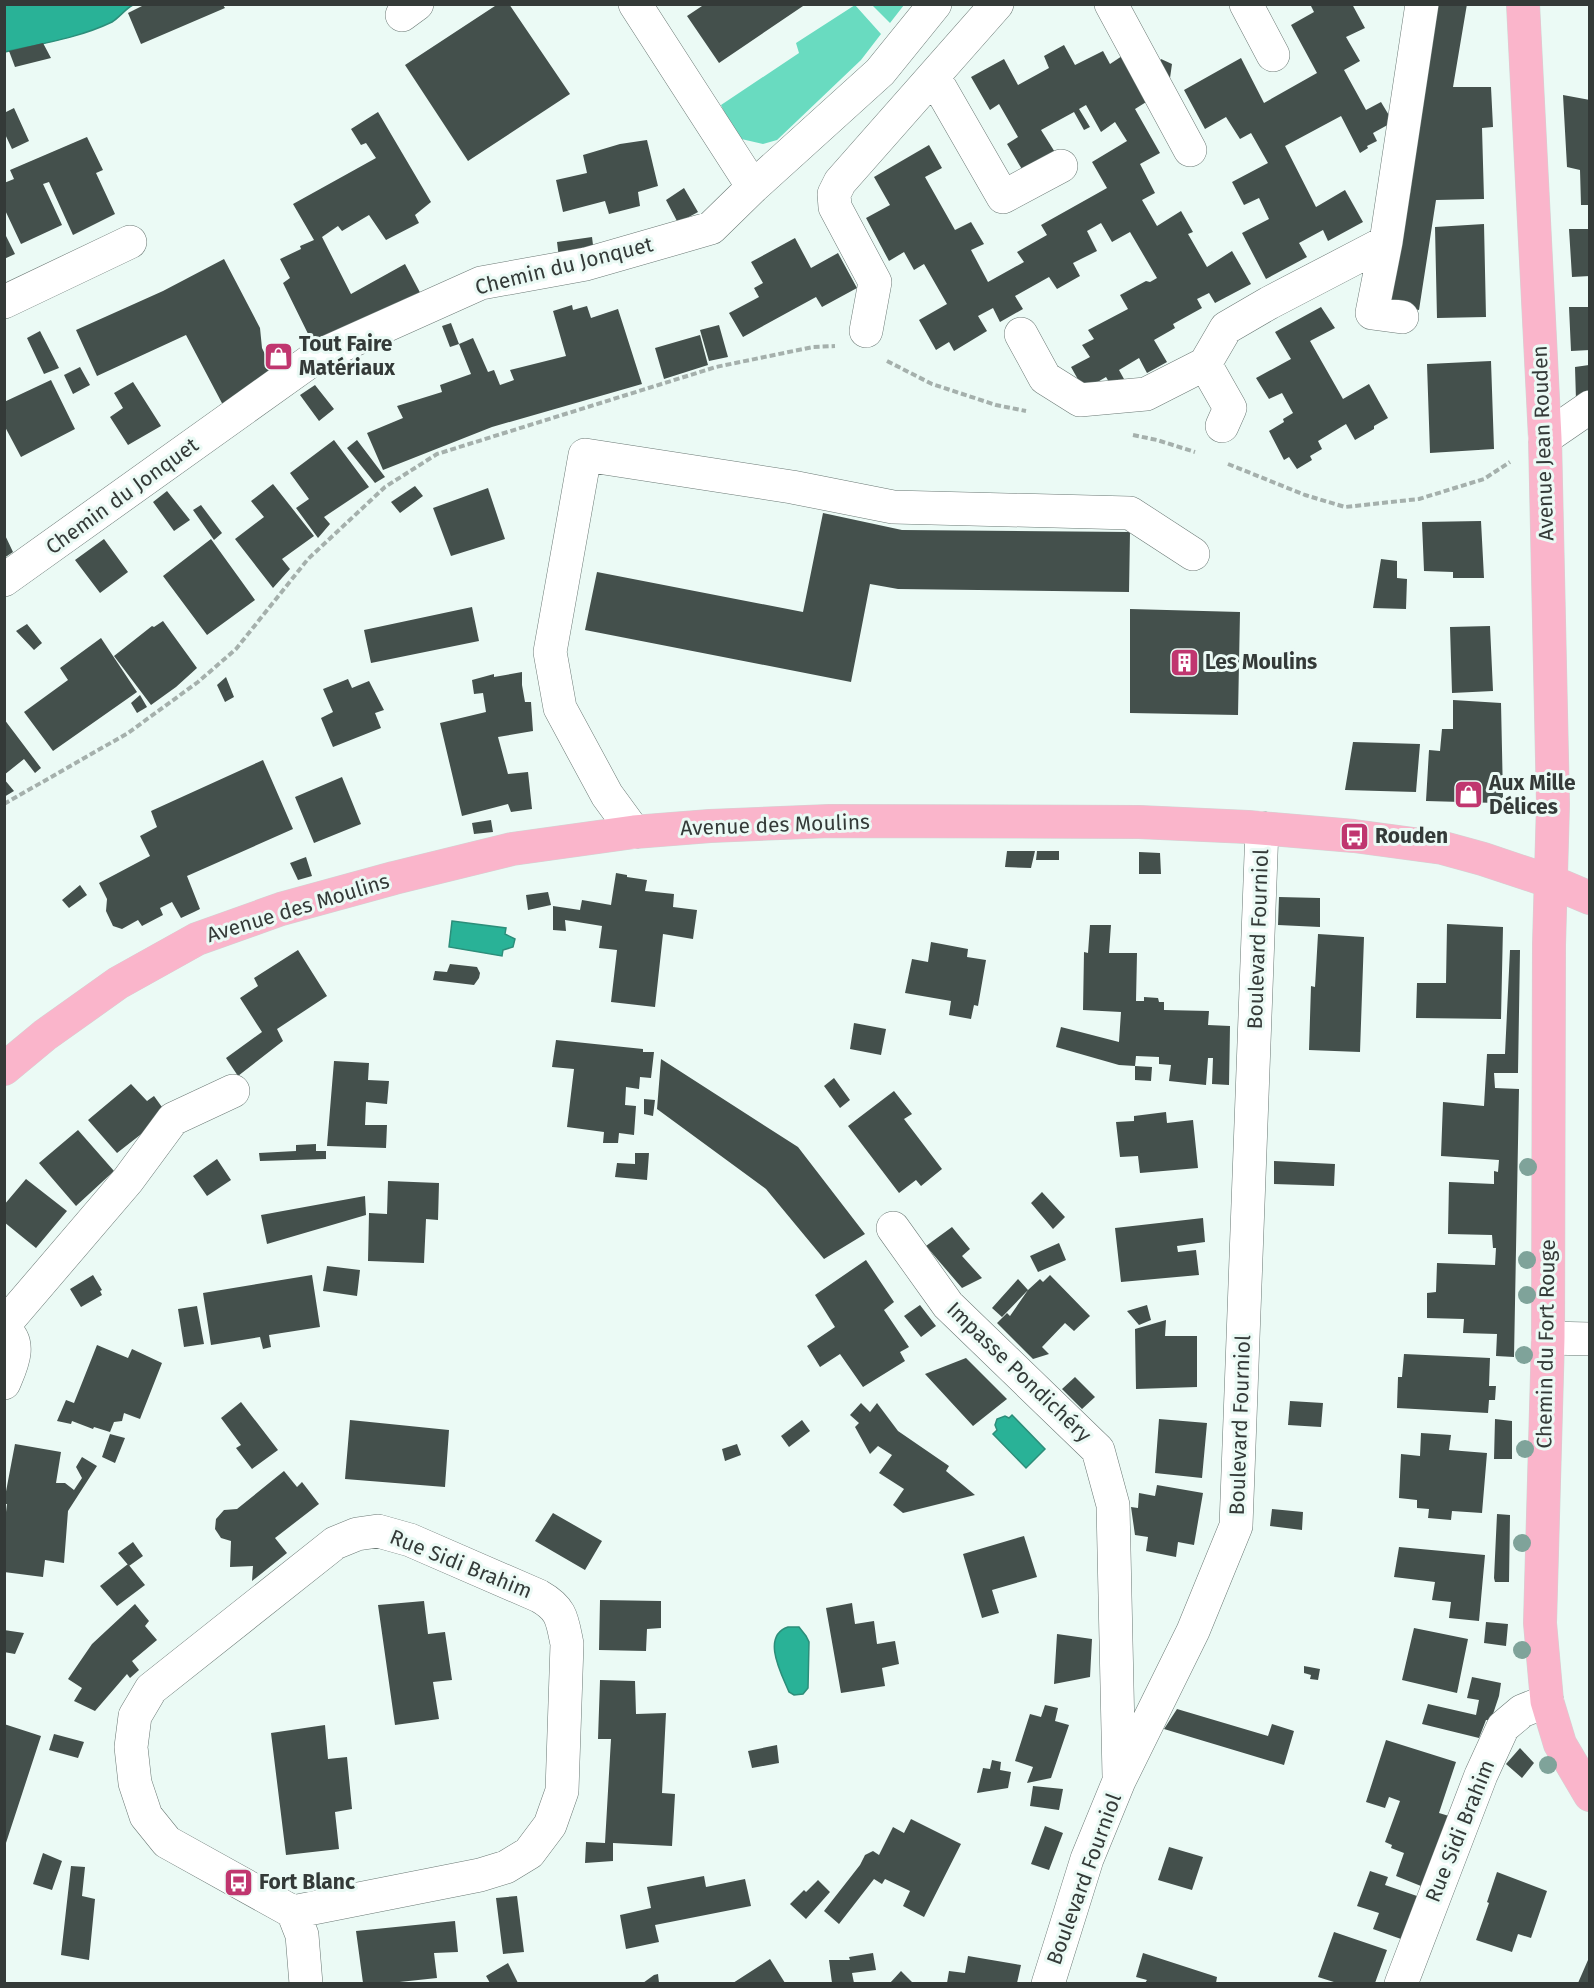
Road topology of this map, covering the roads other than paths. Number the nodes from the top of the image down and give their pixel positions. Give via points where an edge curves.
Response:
1 (635, 4) edge
2 (935, 4) edge
3 (997, 4) edge
4 (1111, 4) edge
5 (1246, 4) edge
6 (1422, 4) edge
7 (1523, 4) edge
8 (1273, 55) dead end
9 (934, 77) junction
10 (1190, 150) dead end
11 (1061, 166) dead end
12 (753, 187) junction
13 (130, 242) dead end
14 (1386, 242) junction
15 (4, 302) edge
16 (1402, 317) dead end
17 (866, 331) dead end
18 (1021, 334) dead end
19 (1205, 364) junction
20 (1590, 407) edge
21 (1221, 426) dead end
22 (1545, 438) junction
23 (1193, 554) dead end
24 (4, 580) edge
25 (1262, 828) junction
26 (634, 832) junction
27 (1552, 882) junction
28 (1590, 898) edge
29 (4, 1069) edge
30 (233, 1091) dead end
31 (893, 1228) dead end
32 (4, 1325) edge
33 (4, 1330) edge
34 (1548, 1338) junction
35 (1590, 1339) edge
36 (4, 1383) edge
37 (1547, 1701) junction
38 (1119, 1781) junction
39 (1590, 1795) edge
40 (293, 1912) junction
41 (306, 1983) edge
42 (1048, 1983) edge
43 (1401, 1983) edge

1 - 12 street
2 - 12 street, Chemin du Jonquet via 880,72
3 - 9 street
4 - 10 street
5 - 8 street
6 - 14 street
7 - 22 main road, Avenue Jean Rouden
9 - 11 street via 1003,197
9 - 17 street via 840,182 834,194 835,207 875,282
12 - 24 street, Chemin du Jonquet via 711,228 586,264 481,283 316,357
13 - 15 street
14 - 16 street via 1372,313
14 - 19 street via 1226,328
18 - 19 street via 1045,378 1080,399 1146,394
19 - 21 street via 1230,408
20 - 22 street
22 - 27 main road, Avenue Jean Rouden
23 - 26 street via 1130,513 893,507 585,455 550,652 560,708 607,795
25 - 26 main road, Avenue des Moulins via 1138,822 830,821
25 - 27 main road, Avenue des Moulins via 1443,848
25 - 38 street, Boulevard Fourniol via 1236,1526 1193,1631
26 - 29 main road, Avenue des Moulins via 501,851 281,909 197,939 118,983
27 - 28 main road, Avenue des Moulins
27 - 34 main road, Chemin du Fort Rouge
30 - 32 street via 173,1119 128,1180
31 - 38 street, Impasse Pondichéry via 948,1305 1098,1450 1113,1505
33 - 36 street via 15,1345
34 - 35 street
34 - 37 main road, Chemin du Fort Rouge via 1540,1623
37 - 39 main road, Chemin du Fort Rouge via 1560,1744
37 - 43 street, Rue Sidi Brahim via 1522,1711 1503,1727
38 - 42 street, Boulevard Fourniol via 1087,1859
40 - 40 street, Rue Sidi Brahim via 167,1842 146,1816 135,1783 131,1747 135,1716 151,1689 335,1544 357,1534 378,1531 410,1540 554,1605 567,1644 562,1791 550,1825 529,1853 506,1867 480,1875
40 - 41 street via 302,1935

